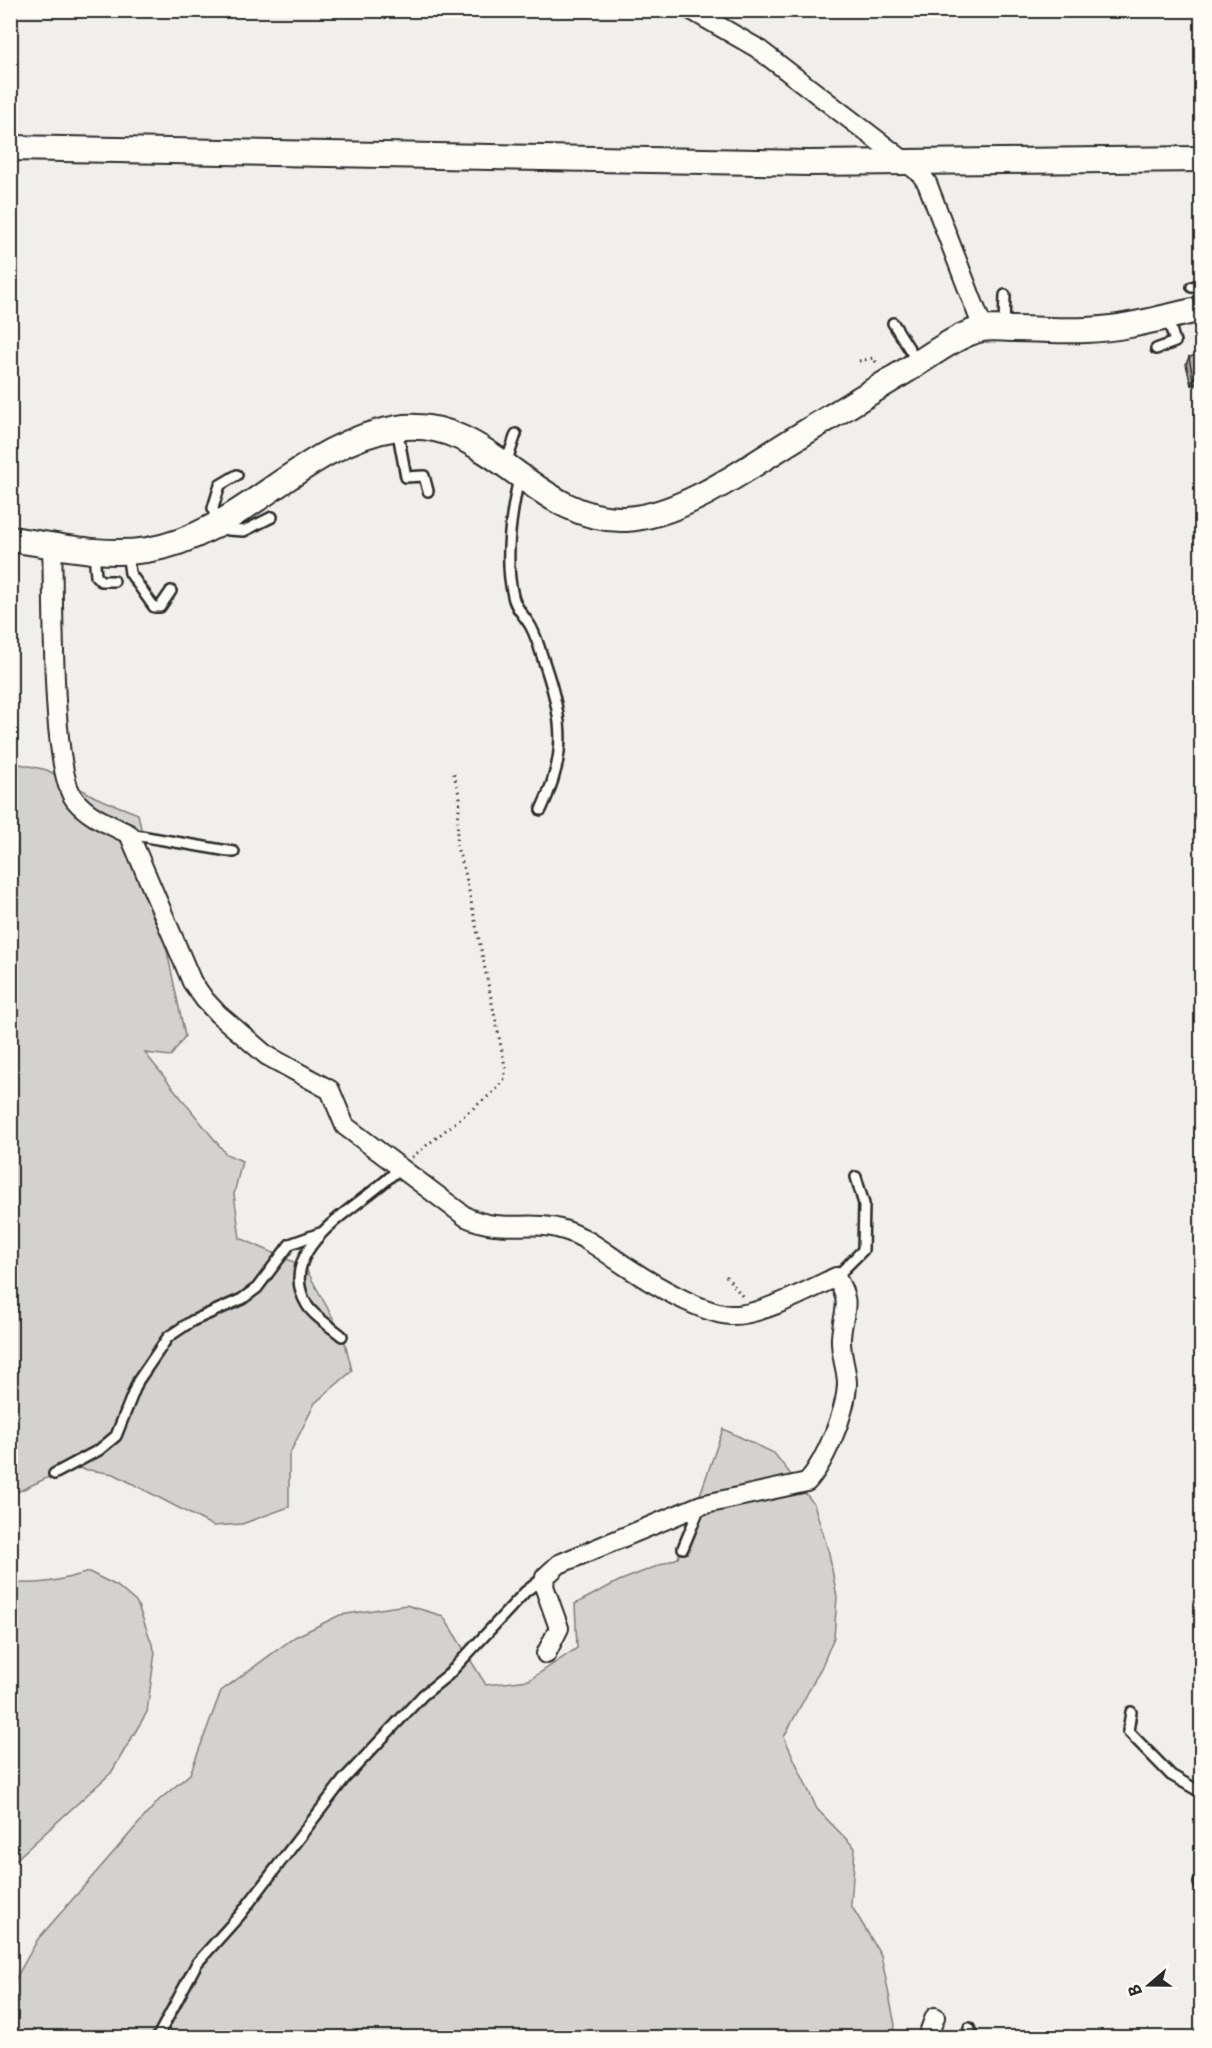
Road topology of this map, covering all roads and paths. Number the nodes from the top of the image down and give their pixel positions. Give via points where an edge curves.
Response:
1 (692, 10) edge
2 (10, 148) edge
3 (1202, 159) edge
4 (907, 162) junction
5 (1202, 284) edge
6 (1005, 295) dead end
7 (1197, 298) edge
8 (1168, 316) junction
9 (893, 323) dead end
10 (993, 329) junction
11 (1156, 349) dead end
12 (918, 363) junction
13 (397, 428) junction
14 (516, 434) dead end
15 (512, 472) junction
16 (237, 475) dead end
17 (428, 491) dead end
18 (272, 517) dead end
19 (219, 524) junction
20 (10, 539) edge
21 (52, 544) junction
22 (93, 551) junction
23 (127, 552) junction
24 (114, 581) dead end
25 (171, 591) dead end
26 (453, 771) dead end
27 (541, 810) dead end
28 (129, 834) junction
29 (234, 852) dead end
30 (401, 1166) junction
31 (856, 1177) dead end
32 (320, 1233) junction
33 (726, 1276) dead end
34 (836, 1276) junction
35 (748, 1312) junction
36 (342, 1336) dead end
37 (54, 1474) dead end
38 (701, 1505) junction
39 (683, 1548) dead end
40 (545, 1577) junction
41 (546, 1654) dead end
42 (1131, 1712) dead end
43 (1202, 1793) edge
44 (935, 2017) dead end
45 (969, 2028) dead end
46 (157, 2037) edge
47 (927, 2037) edge
48 (974, 2037) edge

1 - 4 street via 757,48
2 - 4 street
3 - 4 street
4 - 10 street via 927,183
5 - 7 lane
6 - 10 lane
7 - 8 street
8 - 10 street via 1098,329
8 - 11 lane via 1175,342
9 - 12 lane
10 - 12 street via 963,337
12 - 15 street via 737,474 657,513 629,519 583,515
13 - 15 street via 424,426 450,432 479,447
13 - 17 lane via 406,477 424,476
13 - 19 street via 367,435 321,456
14 - 15 lane
15 - 27 lane via 513,598 535,637 558,702 561,729 554,781
16 - 19 lane via 220,485 213,508
18 - 19 lane via 244,531 228,530
19 - 23 street via 189,539
20 - 21 street
21 - 22 street
21 - 28 street via 58,736 64,775 73,798 92,816
22 - 23 street
22 - 24 lane via 96,576 101,581
23 - 25 lane via 130,573 154,607 160,607
26 - 30 path via 459,798 456,844 465,872 505,1078 464,1118
28 - 29 lane
28 - 30 street via 192,982 204,1000 267,1055 330,1090 345,1126
30 - 32 lane via 391,1179
30 - 35 street via 466,1217 481,1224 563,1229 653,1284 718,1313
31 - 34 lane via 864,1204 862,1250
32 - 36 lane via 301,1270 301,1287 308,1306
32 - 37 lane via 290,1244 257,1288 242,1299 192,1321 168,1337 138,1381 116,1436 99,1450
33 - 35 path via 743,1298
34 - 35 street via 798,1295
34 - 38 street via 847,1301 841,1337 847,1382 845,1402 819,1469 807,1482 792,1487
38 - 39 lane
38 - 40 street via 574,1557
40 - 41 street via 544,1586 559,1628
40 - 46 lane via 525,1592 344,1779 240,1915 197,1963
42 - 43 lane via 1128,1731 1171,1775
44 - 47 street
45 - 48 lane

